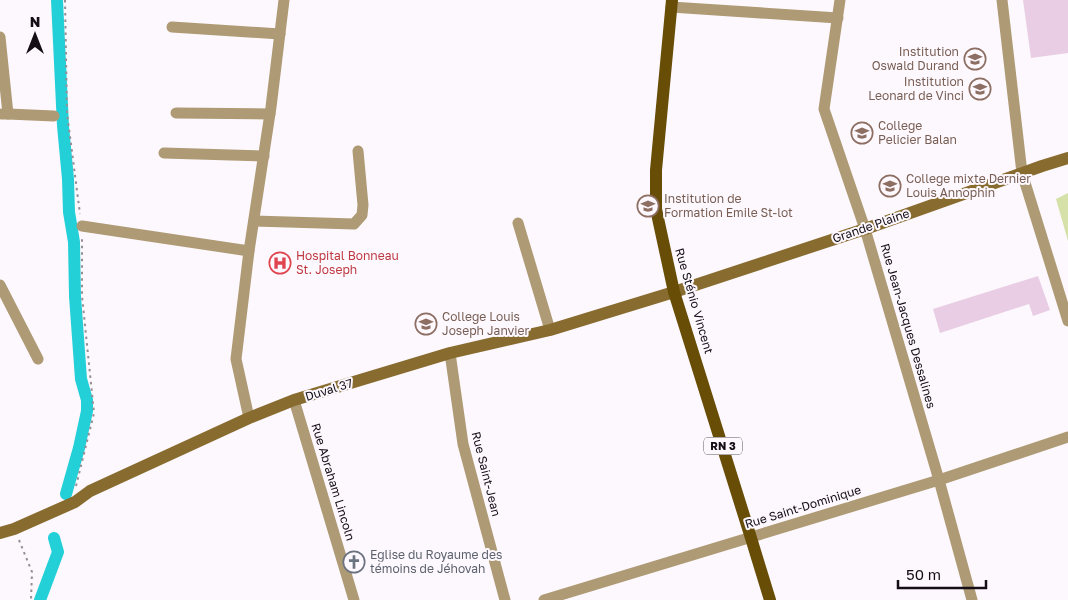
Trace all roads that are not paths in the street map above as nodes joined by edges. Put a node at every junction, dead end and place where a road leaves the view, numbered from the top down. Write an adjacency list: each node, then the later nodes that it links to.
1 (284, 0): 7 (street)
2 (840, 0): 5 (street, Rue Jean-Jacques Dessalines)
3 (1002, 0): 17 (street)
4 (672, 4): 5 (street); 24 (main road, Rue Sténio Vincent / RN 3)
5 (838, 18): 21 (street, Rue Jean-Jacques Dessalines)
6 (172, 27): 7 (street)
7 (280, 34): 11 (street)
8 (0, 37): 10 (street)
9 (176, 113): 11 (street)
10 (4, 114): 12 (street)
11 (270, 114): 15 (street)
12 (54, 116)
13 (358, 151): 18 (street)
14 (164, 153): 15 (street)
15 (264, 156): 18 (street)
16 (1068, 158): 17 (street, Grande Plaine)
17 (1022, 173): 21 (street, Grande Plaine); 25 (street)
18 (254, 221): 22 (street)
19 (518, 223): 26 (street)
20 (82, 226): 22 (street)
21 (865, 229): 24 (street, Grande Plaine); 32 (street, Rue Jean-Jacques Dessalines)
22 (250, 251): 30 (street)
23 (0, 285): 28 (street)
24 (674, 292): 26 (street, Duval 37); 34 (main road, Rue Sténio Vincent / RN 3)
25 (1068, 321)
26 (550, 330): 27 (street, Duval 37)
27 (450, 353): 29 (street, Duval 37); 36 (street, Rue Saint-Jean)
28 (38, 359)
29 (294, 400): 30 (street, Duval 37); 35 (street, Rue Abraham Lincoln)
30 (249, 418): 33 (street, Duval 37)
31 (1068, 438): 32 (street, Rue Saint-Dominique)
32 (939, 480): 34 (street, Rue Saint-Dominique); 39 (street, Rue Jean-Jacques Dessalines)
33 (0, 533)
34 (751, 538): 37 (street, Rue Saint-Dominique); 38 (main road, Rue Sténio Vincent / RN 3)
35 (354, 600)
36 (505, 600)
37 (544, 600)
38 (770, 600)
39 (972, 600)

